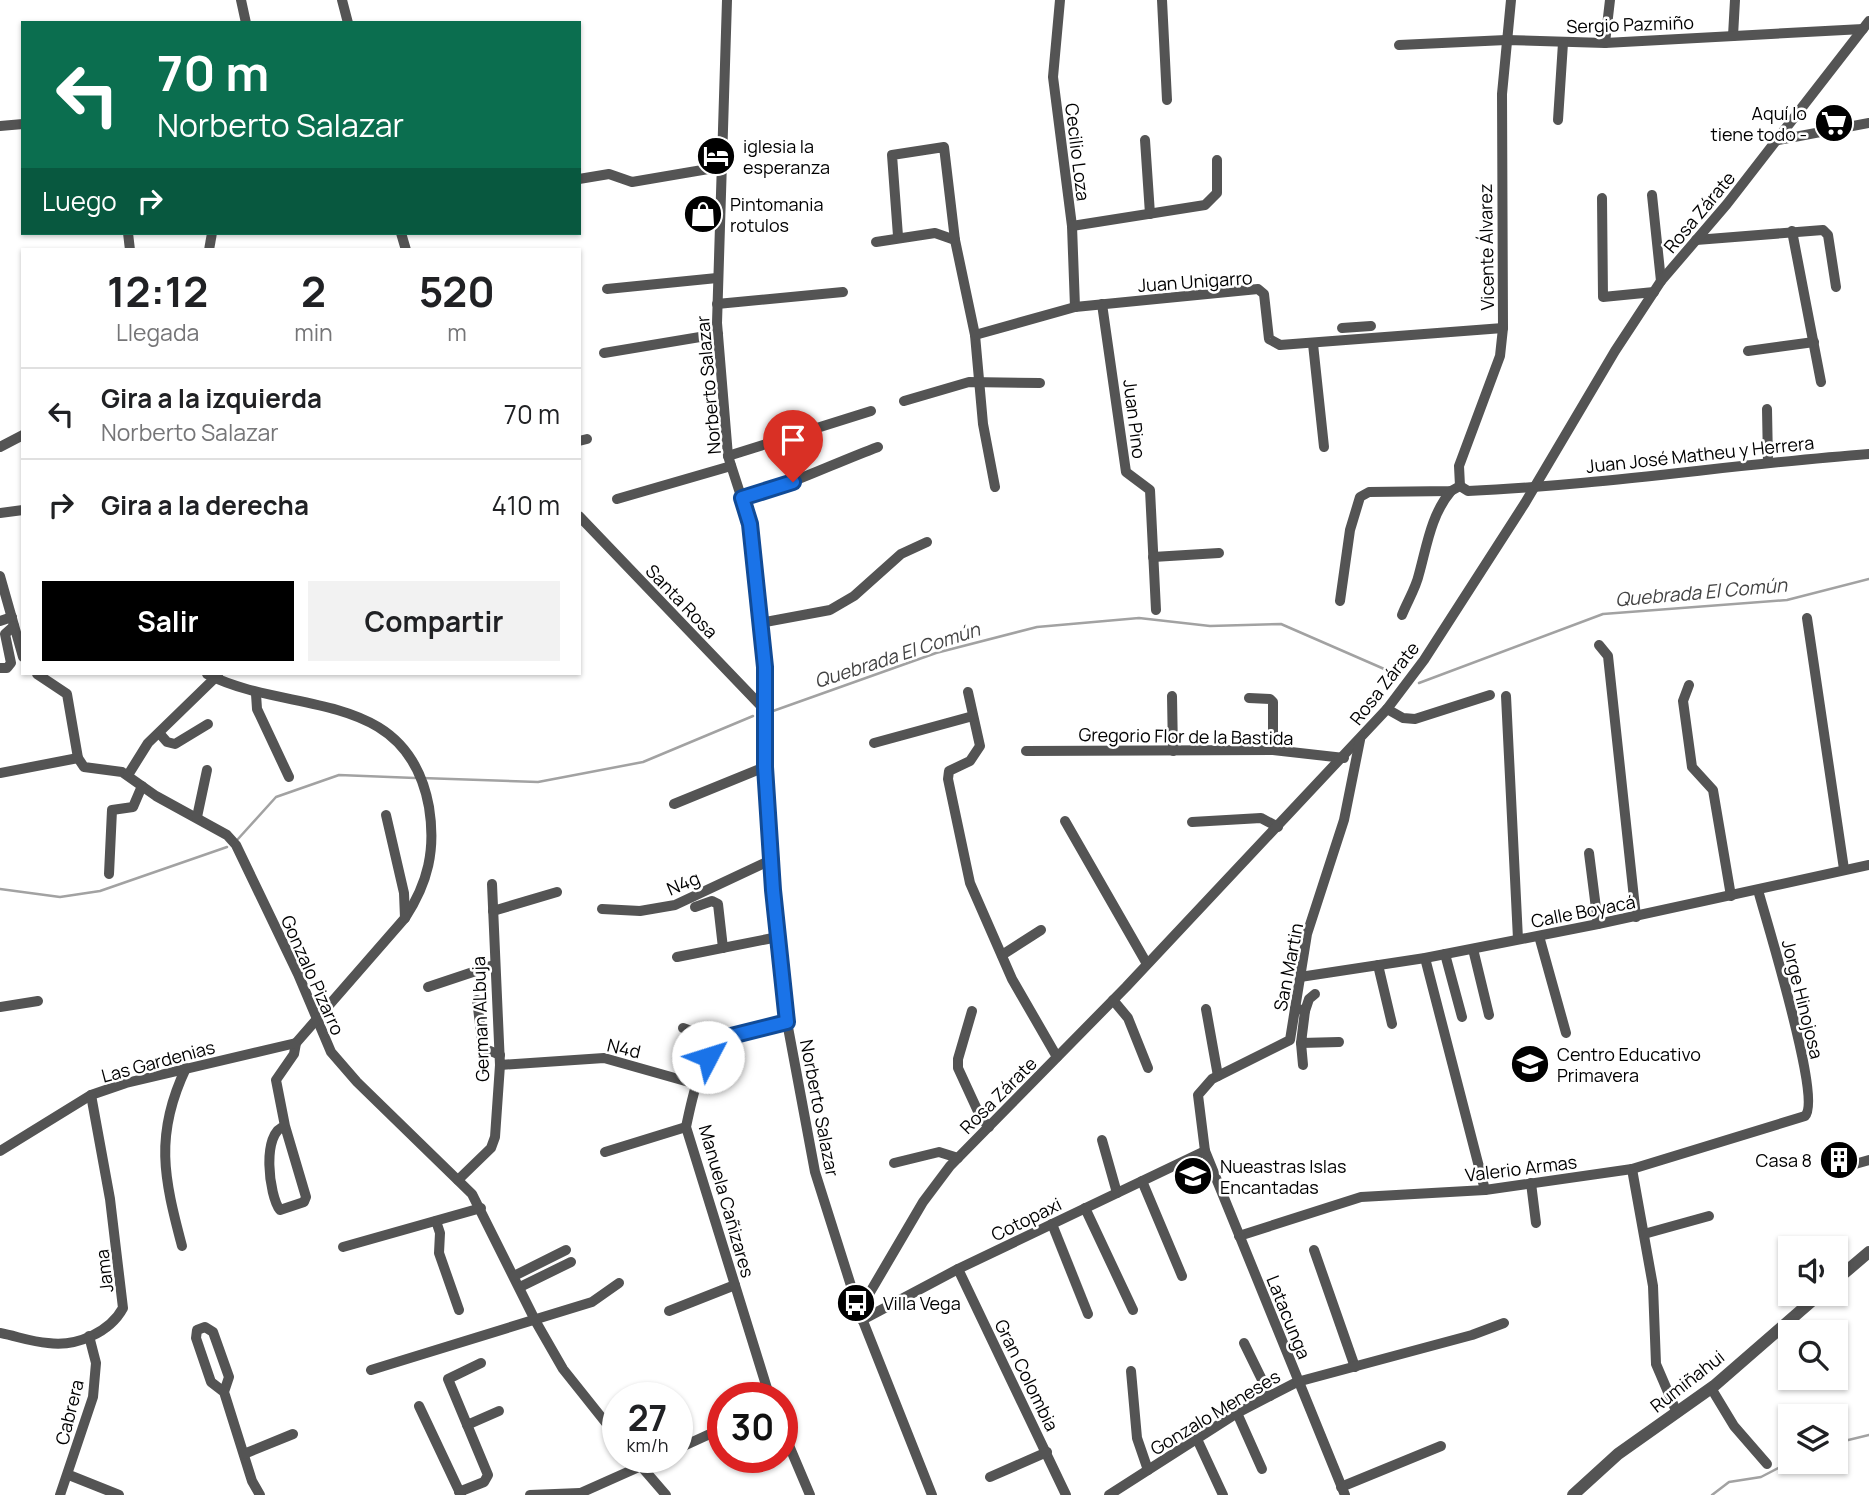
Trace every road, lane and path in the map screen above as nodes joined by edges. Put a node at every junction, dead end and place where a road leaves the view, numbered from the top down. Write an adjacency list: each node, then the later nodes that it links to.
1 (241, 0): 9 (street)
2 (342, 0): 10 (street)
3 (728, 0): 25 (street, Norberto Salazar)
4 (1060, 0): 30 (street, Cecilio Loza)
5 (1162, 0): 17 (street)
6 (1511, 0): 13 (street, Vicente Álvarez)
7 (1610, 0): 15 (street)
8 (1735, 0): 12 (street)
9 (246, 21)
10 (347, 21)
11 (1866, 25): 12 (street, Sergio Pazmiño); 23 (street, Rosa Zárate)
12 (1733, 36): 15 (street, Sergio Pazmiño)
13 (1506, 40): 14 (street, Sergio Pazmiño); 16 (street, Sergio Pazmiño); 46 (street, Vicente Álvarez)
14 (1563, 43): 15 (street, Sergio Pazmiño); 18 (street)
15 (1605, 43)
16 (1399, 45)
17 (1167, 100)
18 (1558, 120)
19 (1869, 122): 23 (street)
20 (21, 124): 21 (street)
21 (0, 126)
22 (1145, 140): 29 (street)
23 (1778, 140): 34 (street, Rosa Zárate)
24 (1217, 160): 29 (street)
25 (720, 167): 26 (street); 36 (street, Norberto Salazar)
26 (581, 179)
27 (1652, 195): 37 (street)
28 (1602, 198): 41 (street)
29 (1150, 214): 30 (street)
30 (1072, 226): 44 (street, Cecilio Loza)
31 (1792, 231): 34 (street); 38 (street); 50 (street)
32 (898, 236): 33 (street); 33 (street); 35 (street)
33 (956, 240): 48 (street)
34 (1696, 240): 37 (street, Rosa Zárate)
35 (876, 242)
36 (717, 278): 39 (street); 42 (street, Norberto Salazar)
37 (1661, 281): 41 (street, Rosa Zárate)
38 (1836, 287)
39 (607, 289)
40 (844, 292): 42 (street)
41 (1654, 292): 68 (street, Rosa Zárate)
42 (717, 304): 47 (street, Norberto Salazar)
43 (1102, 304): 44 (street, Juan Unigarro); 51 (street, Juan Unigarro); 77 (street, Juan Pino)
44 (1075, 307): 48 (street, Juan Unigarro)
45 (1371, 326): 49 (street)
46 (1503, 328): 49 (street, Juan Unigarro); 69 (street, Vicente Álvarez)
47 (718, 334): 53 (street); 65 (street, Norberto Salazar)
48 (975, 335): 54 (street)
49 (1353, 342): 51 (street, Juan Unigarro)
50 (1814, 342): 52 (street); 55 (street)
51 (1313, 344): 63 (street)
52 (1748, 351)
53 (604, 353)
54 (978, 382): 56 (street); 57 (street); 67 (street)
55 (1821, 382)
56 (1040, 383)
57 (904, 401)
58 (1767, 409): 66 (street)
59 (870, 411): 65 (street)
60 (21, 436): 61 (street)
61 (0, 447)
62 (878, 447): 70 (street)
63 (1324, 447)
64 (1869, 454): 66 (street, Juan José Matheu y Herrera)
65 (730, 461): 70 (street, Norberto Salazar); 71 (street)
66 (1768, 462): 68 (street, Juan José Matheu y Herrera)
67 (995, 487)
68 (1534, 488): 69 (street); 99 (street, Rosa Zárate)
69 (1460, 489): 79 (street); 81 (street)
70 (742, 498): 85 (street, Norberto Salazar)
71 (617, 499)
72 (21, 510): 73 (street)
73 (0, 513)
74 (581, 518): 98 (street, Santa Rosa)
75 (927, 542): 85 (street)
76 (1219, 553): 77 (street)
77 (1153, 557): 80 (street, Juan Pino)
78 (0, 576): 84 (street)
79 (1340, 601)
80 (1156, 610)
81 (1402, 615)
82 (1807, 618): 125 (street)
83 (0, 621): 84 (street)
84 (13, 622): 87 (street); 88 (street)
85 (760, 623): 98 (street, Norberto Salazar)
86 (1599, 645): 134 (street)
87 (21, 650)
88 (0, 668)
89 (39, 675): 108 (street)
90 (214, 675): 93 (street); 102 (street)
91 (1689, 685): 130 (street)
92 (968, 692): 100 (street)
93 (256, 694): 114 (street); 135 (street)
94 (1490, 695): 99 (street)
95 (1172, 696): 107 (street)
96 (1506, 696): 140 (street)
97 (1249, 698): 105 (street)
98 (762, 707): 110 (street, Norberto Salazar)
99 (1387, 709): 103 (street, Rosa Zárate)
100 (973, 716): 104 (street); 144 (street)
101 (208, 724): 102 (street)
102 (160, 734): 113 (street)
103 (1360, 739): 109 (street, Rosa Zárate); 150 (street, San Martin)
104 (874, 743)
105 (1273, 750): 107 (street, Gregorio Flor de la Bastida); 109 (street, Gregorio Flor de la Bastida)
106 (1026, 751): 107 (street, Gregorio Flor de la Bastida)
107 (1173, 751)
108 (78, 758): 112 (street); 113 (street, Gonzalo Pizarro)
109 (1344, 758): 121 (street, Rosa Zárate)
110 (765, 767): 116 (street); 123 (street, Norberto Salazar)
111 (208, 770): 118 (street)
112 (0, 773)
113 (128, 775): 115 (street, Gonzalo Pizarro)
114 (289, 777)
115 (142, 786): 118 (street, Gonzalo Pizarro); 126 (street)
116 (674, 804)
117 (387, 815): 135 (street)
118 (197, 817): 162 (street, Gonzalo Pizarro)
119 (1065, 821): 147 (street)
120 (1192, 822): 121 (street)
121 (1278, 827): 147 (street, Rosa Zárate)
122 (1589, 853): 136 (street)
123 (771, 860): 132 (street, N4g); 139 (street, Norberto Salazar)
124 (1869, 865): 125 (street, Calle Boyacá)
125 (1844, 869): 128 (street, Calle Boyacá)
126 (108, 874)
127 (492, 884): 133 (street, German ALbuja)
128 (1758, 890): 130 (street, Calle Boyacá); 181 (street, Jorge Hinojosa)
129 (557, 892): 133 (street)
130 (1731, 896): 134 (street, Calle Boyacá)
131 (695, 907): 141 (street)
132 (602, 909)
133 (492, 911): 148 (street, German ALbuja)
134 (1636, 917): 136 (street, Calle Boyacá)
135 (405, 918): 162 (street)
136 (1598, 924): 138 (street, Calle Boyacá)
137 (1041, 930): 144 (street)
138 (1539, 936): 140 (street, Calle Boyacá); 166 (street)
139 (778, 937): 141 (street); 163 (street, Norberto Salazar)
140 (1518, 939): 142 (street, Calle Boyacá)
141 (723, 948): 145 (street)
142 (1473, 949): 143 (street, Calle Boyacá); 160 (street)
143 (1445, 954): 146 (street, Calle Boyacá); 161 (street)
144 (1002, 955): 172 (street)
145 (677, 957)
146 (1425, 958): 149 (street, Calle Boyacá); 197 (street)
147 (1147, 964): 154 (street, Rosa Zárate)
148 (494, 965): 151 (street); 173 (street, German ALbuja)
149 (1378, 965): 150 (street, Calle Boyacá); 164 (street)
150 (1300, 977): 158 (street, San Martin)
151 (428, 986)
152 (1315, 994): 158 (street)
153 (477, 1000): 171 (street)
154 (1113, 1000): 172 (street, Rosa Zárate); 177 (street)
155 (38, 1001): 156 (street)
156 (0, 1007)
157 (1206, 1009): 178 (street)
158 (1300, 1009): 169 (street); 178 (street, San Martin)
159 (972, 1011): 184 (street)
160 (1489, 1015)
161 (1462, 1017)
162 (316, 1021): 168 (street); 194 (street, Gonzalo Pizarro)
163 (787, 1022): 170 (street); 225 (street, Norberto Salazar)
164 (1392, 1024)
165 (683, 1028): 170 (street)
166 (1566, 1033)
167 (1339, 1042): 169 (street)
168 (296, 1043): 176 (street, Las Gardenias); 182 (street)
169 (1301, 1043): 175 (street)
170 (718, 1045): 179 (street, Manuela Cañizares)
171 (483, 1048): 173 (street); 174 (street)
172 (1058, 1057): 184 (street, Rosa Zárate)
173 (500, 1060): 179 (street, N4d); 194 (street, German ALbuja)
174 (484, 1061)
175 (1303, 1065)
176 (186, 1068): 180 (street, Las Gardenias); 207 (street)
177 (1148, 1068)
178 (1217, 1076): 187 (street)
179 (696, 1084): 183 (street, Manuela Cañizares)
180 (91, 1095): 186 (street, Las Gardenias); 229 (street, Jama)
181 (1805, 1116): 193 (street, Valerio Armas)
182 (285, 1126): 182 (street)
183 (686, 1127): 188 (street); 218 (street, Manuela Cañizares)
184 (989, 1127): 189 (street, Rosa Zárate)
185 (1102, 1140): 198 (street)
186 (0, 1151)
187 (1205, 1151): 195 (street, Cotopaxi); 206 (street, Latacunga)
188 (606, 1152)
189 (958, 1158): 190 (street); 225 (street, Rosa Zárate)
190 (894, 1163)
191 (1868, 1165): 192 (street)
192 (1841, 1168)
193 (1632, 1169): 196 (street, Valerio Armas); 205 (street)
194 (458, 1180): 199 (street, Gonzalo Pizarro)
195 (1142, 1181): 198 (street, Cotopaxi); 216 (street)
196 (1531, 1184): 197 (street, Valerio Armas); 203 (street)
197 (1485, 1190): 206 (street, Valerio Armas)
198 (1117, 1193): 200 (street, Cotopaxi)
199 (481, 1208): 202 (street); 215 (street, Gonzalo Pizarro)
200 (1086, 1208): 204 (street, Cotopaxi); 222 (street)
201 (1709, 1216): 205 (street)
202 (436, 1221): 208 (street); 221 (street)
203 (1536, 1223)
204 (1052, 1224): 213 (street, Cotopaxi); 224 (street)
205 (1644, 1234): 243 (street)
206 (1239, 1236): 235 (street, Latacunga)
207 (182, 1246)
208 (343, 1247)
209 (566, 1250): 215 (street)
210 (1314, 1250): 232 (street)
211 (1869, 1252): 214 (street)
212 (571, 1262): 219 (street)
213 (958, 1269): 225 (street, Cotopaxi); 249 (street, Gran Colombia)
214 (1848, 1270)
215 (514, 1276): 219 (street, Gonzalo Pizarro)
216 (1182, 1276)
217 (619, 1283): 226 (street)
218 (735, 1286): 223 (street); 236 (street, Manuela Cañizares)
219 (520, 1287): 226 (street, Gonzalo Pizarro)
220 (1806, 1306): 237 (street, Rumiñahui)
221 (459, 1310)
222 (1133, 1310)
223 (669, 1311)
224 (1088, 1314)
225 (861, 1316): 268 (street, Norberto Salazar)
226 (536, 1322): 233 (street); 244 (street, Gonzalo Pizarro)
227 (1504, 1323): 232 (street, Gonzalo Meneses)
228 (0, 1334): 229 (street, Jama)
229 (89, 1336): 257 (street, Cabrera)
230 (1244, 1343): 239 (street)
231 (481, 1363): 245 (street)
232 (1355, 1367): 235 (street, Gonzalo Meneses)
233 (372, 1370)
234 (1131, 1371): 254 (street)
235 (1297, 1381): 239 (street, Gonzalo Meneses); 259 (street, Latacunga)
236 (765, 1382)
237 (1711, 1388): 243 (street, Rumiñahui); 251 (street)
238 (224, 1392): 238 (street); 250 (street)
239 (1270, 1395): 242 (street, Gonzalo Meneses)
240 (419, 1406): 260 (street)
241 (499, 1411): 245 (street)
242 (1237, 1413): 247 (street, Gonzalo Meneses); 253 (street)
243 (1677, 1413): 272 (street, Rumiñahui)
244 (602, 1418)
245 (467, 1425): 260 (street)
246 (293, 1434): 250 (street)
247 (1197, 1439): 254 (street, Gonzalo Meneses); 271 (street)
248 (1441, 1446): 259 (street)
249 (1047, 1452): 258 (street); 269 (street, Gran Colombia)
250 (244, 1454): 264 (street)
251 (1766, 1464)
252 (798, 1467): 267 (street)
253 (1262, 1469)
254 (1148, 1470): 270 (street, Gonzalo Meneses)
255 (617, 1473): 261 (street)
256 (647, 1473): 266 (street)
257 (68, 1475): 262 (street, Cabrera); 263 (street)
258 (990, 1477)
259 (1343, 1491)
260 (460, 1493)
261 (578, 1494): 265 (street)
262 (60, 1495)
263 (119, 1495)
264 (260, 1495)
265 (530, 1495)
266 (666, 1495)
267 (810, 1495)
268 (932, 1495)
269 (1066, 1495)
270 (1109, 1495)
271 (1223, 1495)
272 (1573, 1495)

